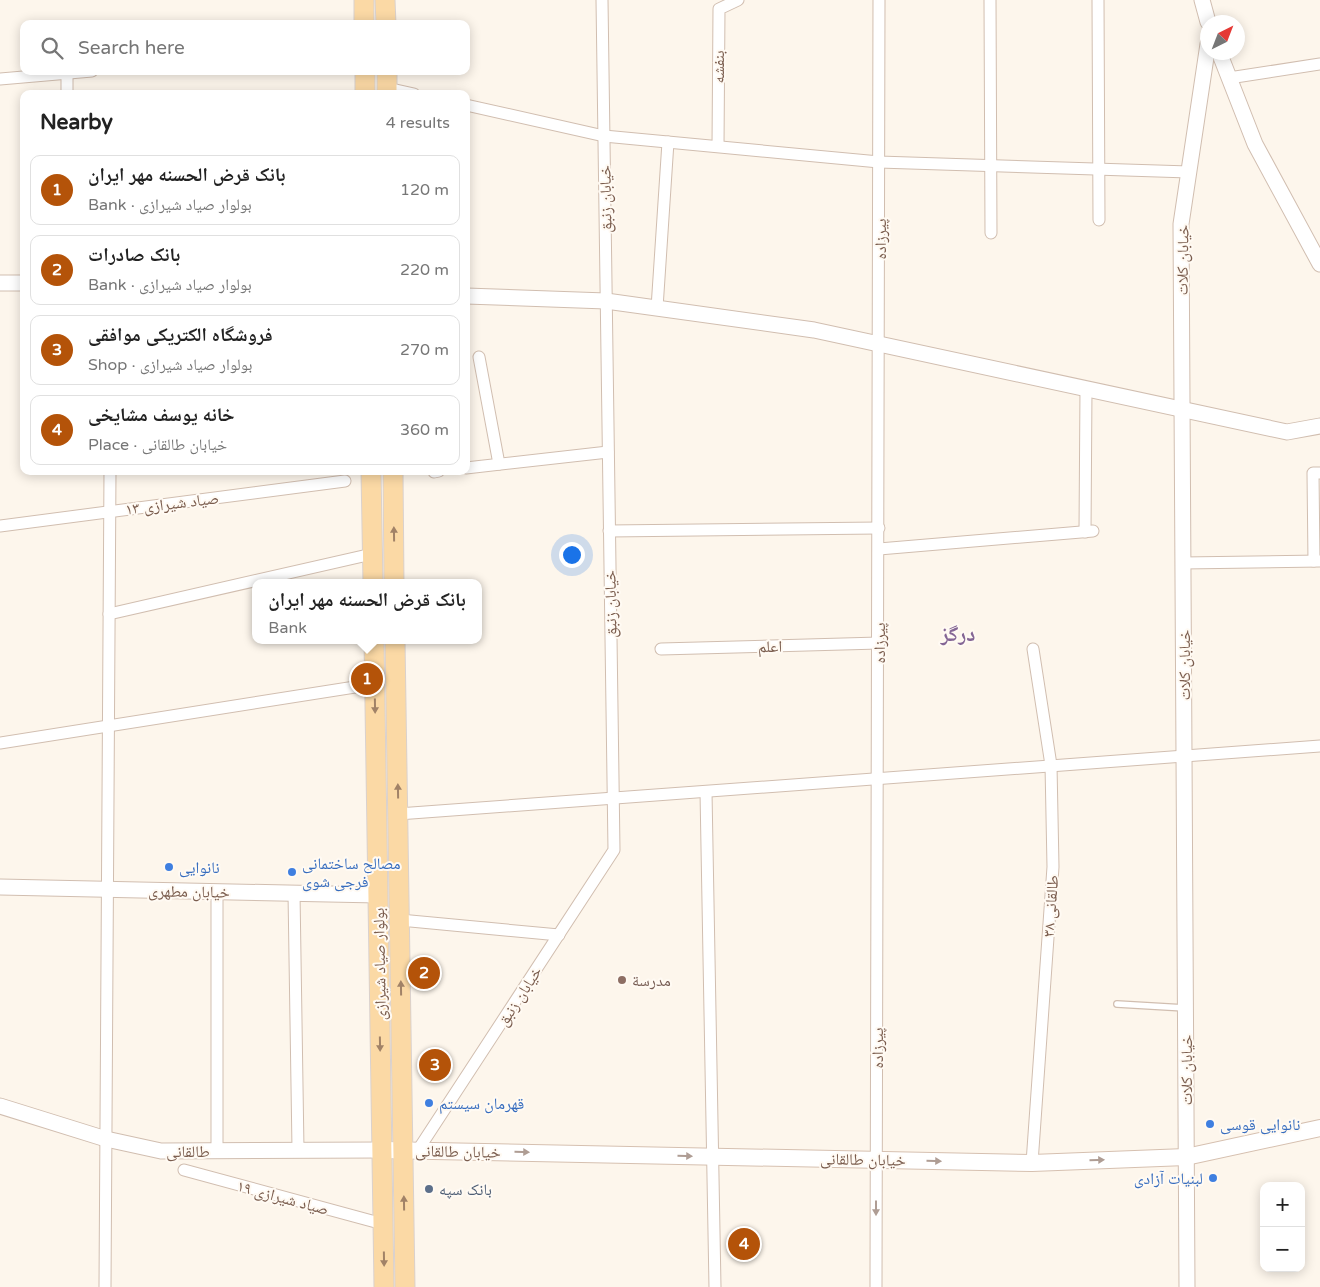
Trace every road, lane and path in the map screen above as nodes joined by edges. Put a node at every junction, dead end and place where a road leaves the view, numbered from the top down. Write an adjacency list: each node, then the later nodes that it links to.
1 (364, 0): 10 (main road)
2 (385, 0): 11 (main road)
3 (602, 0): 25 (street, خیابان زنبق)
4 (738, 0): 27 (street, بنفشه)
5 (879, 0): 28 (street, پیرزاده)
6 (990, 0): 29 (street)
7 (1098, 0): 30 (street)
8 (1202, 0): 9 (street)
9 (1206, 15)
10 (364, 20)
11 (386, 20)
12 (1206, 60): 31 (street, خیابان کلات)
13 (1222, 60): 18 (street)
14 (1320, 64): 18 (street)
15 (54, 75): 19 (street)
16 (67, 75): 21 (street)
17 (365, 75): 22 (main road)
18 (1229, 78): 34 (street)
19 (0, 79)
20 (387, 84): 23 (street)
21 (67, 90)
22 (365, 90)
23 (403, 90)
24 (470, 106): 25 (street)
25 (604, 136): 26 (street); 38 (street, خیابان زنبق)
26 (668, 142): 27 (street); 39 (street)
27 (718, 146): 28 (street)
28 (879, 162): 29 (street); 40 (street, پیرزاده)
29 (991, 164): 30 (street); 33 (street)
30 (1098, 168): 31 (street); 32 (street)
31 (1189, 172): 43 (street, خیابان کلات)
32 (1099, 220)
33 (991, 233)
34 (1320, 264)
35 (0, 283): 36 (street)
36 (20, 284)
37 (470, 296): 38 (street)
38 (606, 301): 39 (street); 45 (street, خیابان زنبق)
39 (657, 308): 40 (street)
40 (880, 344): 42 (street); 55 (street, پیرزاده)
41 (480, 357): 46 (street)
42 (1086, 389): 43 (street); 57 (street)
43 (1182, 410): 44 (street); 60 (street, خیابان کلات)
44 (1320, 426)
45 (608, 452): 46 (street); 56 (street, خیابان زنبق)
46 (499, 464): 47 (street)
47 (470, 468)
48 (1320, 473): 59 (street)
49 (110, 475): 53 (street)
50 (371, 475): 58 (main road)
51 (393, 475): 63 (main road, one-way to 51)
52 (345, 481): 53 (street, صیاد شیرازی ۱۳)
53 (110, 511): 54 (street, صیاد شیرازی ۱۳); 65 (street)
54 (0, 526)
55 (879, 528): 56 (street); 57 (street, پیرزاده)
56 (609, 531): 79 (street, خیابان زنبق)
57 (879, 549): 66 (street, پیرزاده)
58 (372, 554): 61 (street); 62 (main road)
59 (1317, 561): 60 (street)
60 (1183, 563): 75 (street, خیابان کلات)
61 (262, 579)
62 (373, 579)
63 (394, 579)
64 (252, 581): 65 (street)
65 (109, 614): 72 (street)
66 (879, 643): 69 (street, اعلم); 77 (street, پیرزاده)
67 (374, 644): 71 (main road, بولوار صیاد شیرازی)
68 (395, 644): 80 (main road, بولوار صیاد شیرازی, one-way to 68)
69 (661, 649)
70 (1033, 649): 76 (street, طالقانی ۳۸)
71 (374, 684): 72 (street); 85 (main road, بولوار صیاد شیرازی, one-way to 85)
72 (108, 726): 73 (street); 82 (street)
73 (0, 743)
74 (1320, 746): 75 (street)
75 (1184, 757): 76 (street); 89 (street, خیابان کلات)
76 (1051, 765): 77 (street); 100 (street, طالقانی ۳۸)
77 (878, 780): 78 (street); 99 (street, پیرزاده)
78 (706, 792): 79 (street); 97 (street)
79 (613, 799): 80 (street); 87 (street, خیابان زنبق)
80 (398, 814): 86 (main road, بولوار صیاد شیرازی)
81 (0, 887): 82 (street, خیابان مطهری)
82 (108, 889): 83 (street, خیابان مطهری); 92 (street)
83 (217, 892): 84 (street, خیابان مطهری); 94 (street)
84 (294, 894): 85 (street, خیابان مطهری); 93 (street)
85 (378, 896): 95 (main road, بولوار صیاد شیرازی, one-way to 95)
86 (400, 920): 87 (street); 96 (main road, بولوار صیاد شیرازی, one-way to 86)
87 (559, 935): 96 (street, خیابان زنبق)
88 (1117, 1004): 89 (lane)
89 (1185, 1008): 98 (street, خیابان کلات)
90 (0, 1106): 92 (street, طالقانی)
91 (1320, 1128): 98 (main road, خیابان طالقانی)
92 (106, 1139): 94 (street, طالقانی); 103 (street)
93 (298, 1149): 94 (street, طالقانی); 95 (street, طالقانی)
94 (218, 1150)
95 (382, 1150): 96 (main road, خیابان طالقانی); 102 (main road, بولوار صیاد شیرازی)
96 (411, 1150): 97 (main road, خیابان طالقانی, one-way to 97); 105 (main road, بولوار صیاد شیرازی, one-way to 96)
97 (712, 1156): 99 (main road, خیابان طالقانی); 106 (street)
98 (1186, 1157): 100 (main road, خیابان طالقانی, one-way to 98); 108 (street, خیابان کلات)
99 (877, 1160): 100 (main road, خیابان طالقانی, one-way to 100); 107 (street, پیرزاده, one-way to 107)
100 (1032, 1163)
101 (184, 1170): 102 (street, صیاد شیرازی ۱۹)
102 (383, 1224): 104 (main road, بولوار صیاد شیرازی, one-way to 104)
103 (105, 1287)
104 (384, 1287)
105 (405, 1287)
106 (715, 1287)
107 (876, 1287)
108 (1186, 1287)

